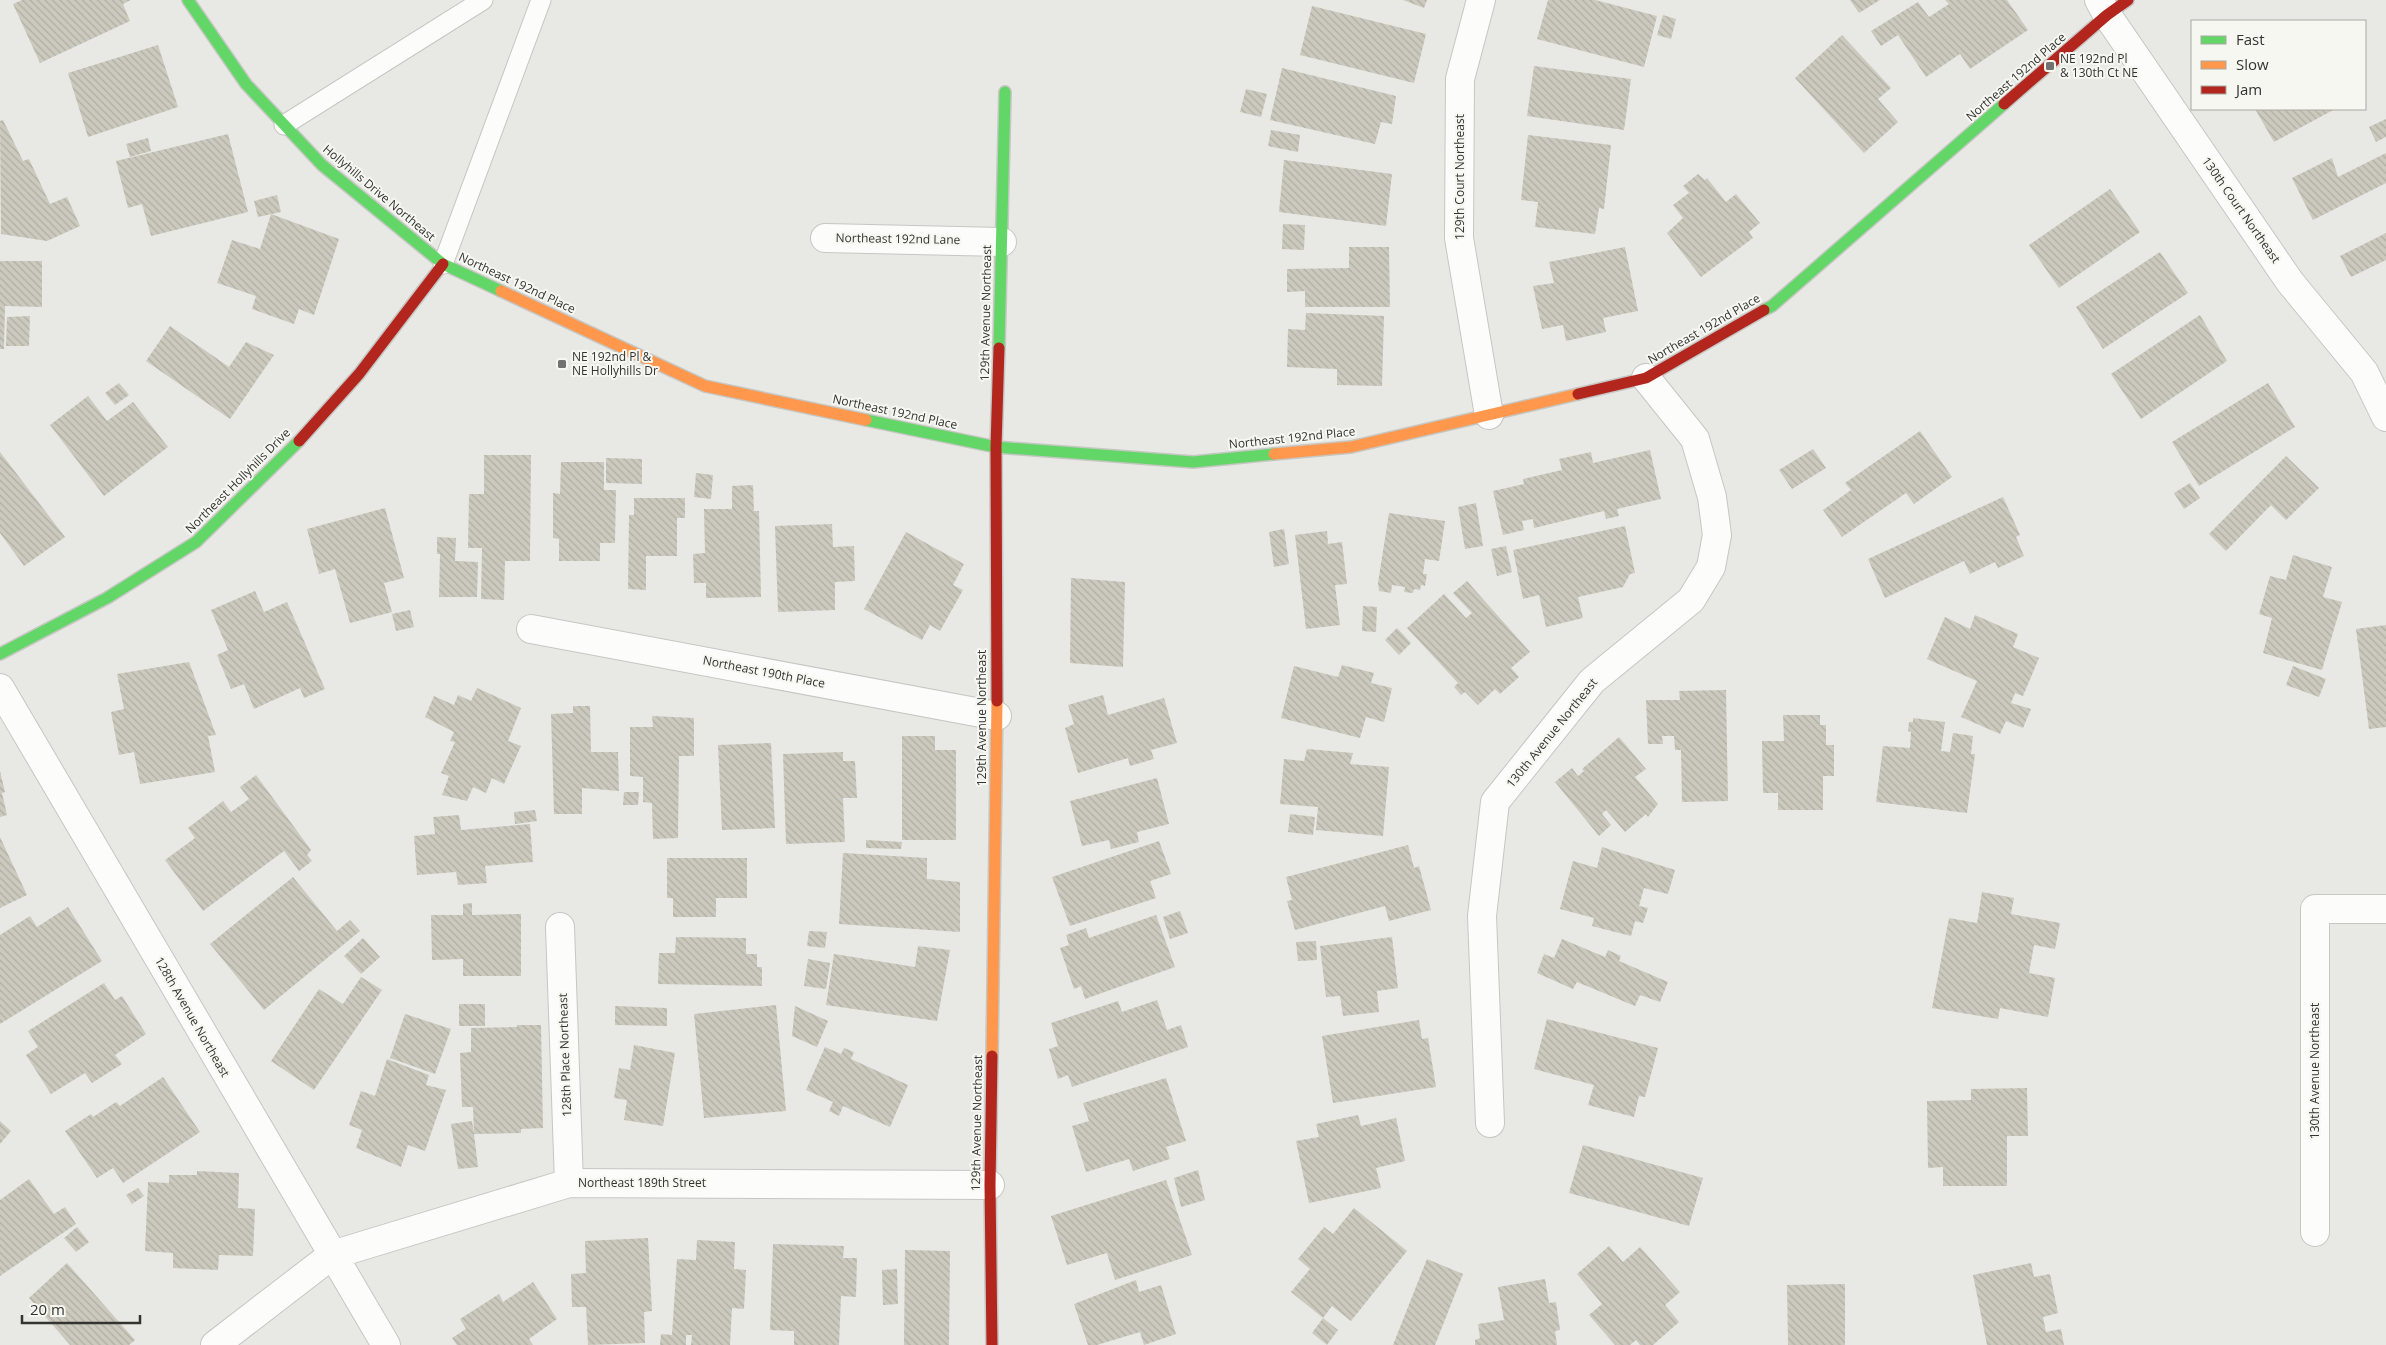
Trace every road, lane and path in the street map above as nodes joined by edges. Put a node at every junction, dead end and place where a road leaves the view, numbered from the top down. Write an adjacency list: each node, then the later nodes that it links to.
1 (188, 0): 7 (main road, Hollyhills Drive Northeast)
2 (483, 0): 7 (lane)
3 (541, 0): 10 (lane)
4 (1481, 0): 12 (street, 129th Court Northeast)
5 (2112, 5): 11 (main road, Northeast 192nd Place); 13 (street, 130th Court Northeast)
6 (1005, 92): 9 (main road, 129th Avenue Northeast)
7 (284, 125): 10 (main road, Hollyhills Drive Northeast)
8 (825, 238): 9 (street, Northeast 192nd Lane)
9 (1002, 242): 14 (main road, 129th Avenue Northeast)
10 (443, 264): 14 (main road, Northeast 192nd Place); 16 (main road, Northeast Hollyhills Drive)
11 (1646, 378): 12 (main road, Northeast 192nd Place); 21 (street, 130th Avenue Northeast)
12 (1489, 415): 14 (main road, Northeast 192nd Place)
13 (2386, 416)
14 (996, 447): 18 (main road, 129th Avenue Northeast)
15 (532, 629): 18 (street, Northeast 190th Place)
16 (0, 654)
17 (0, 688): 25 (street, 128th Avenue Northeast)
18 (997, 716): 23 (main road, 129th Avenue Northeast)
19 (2386, 909): 24 (street, 130th Avenue Northeast)
20 (560, 927): 22 (street, 128th Place Northeast)
21 (1490, 1123)
22 (569, 1183): 23 (street, Northeast 189th Street); 25 (street, Northeast 189th Street)
23 (990, 1185): 28 (main road, 129th Avenue Northeast)
24 (2315, 1232)
25 (332, 1255): 26 (street, Northeast 189th Street); 27 (street, 128th Avenue Northeast)
26 (215, 1345)
27 (386, 1345)
28 (992, 1345)

